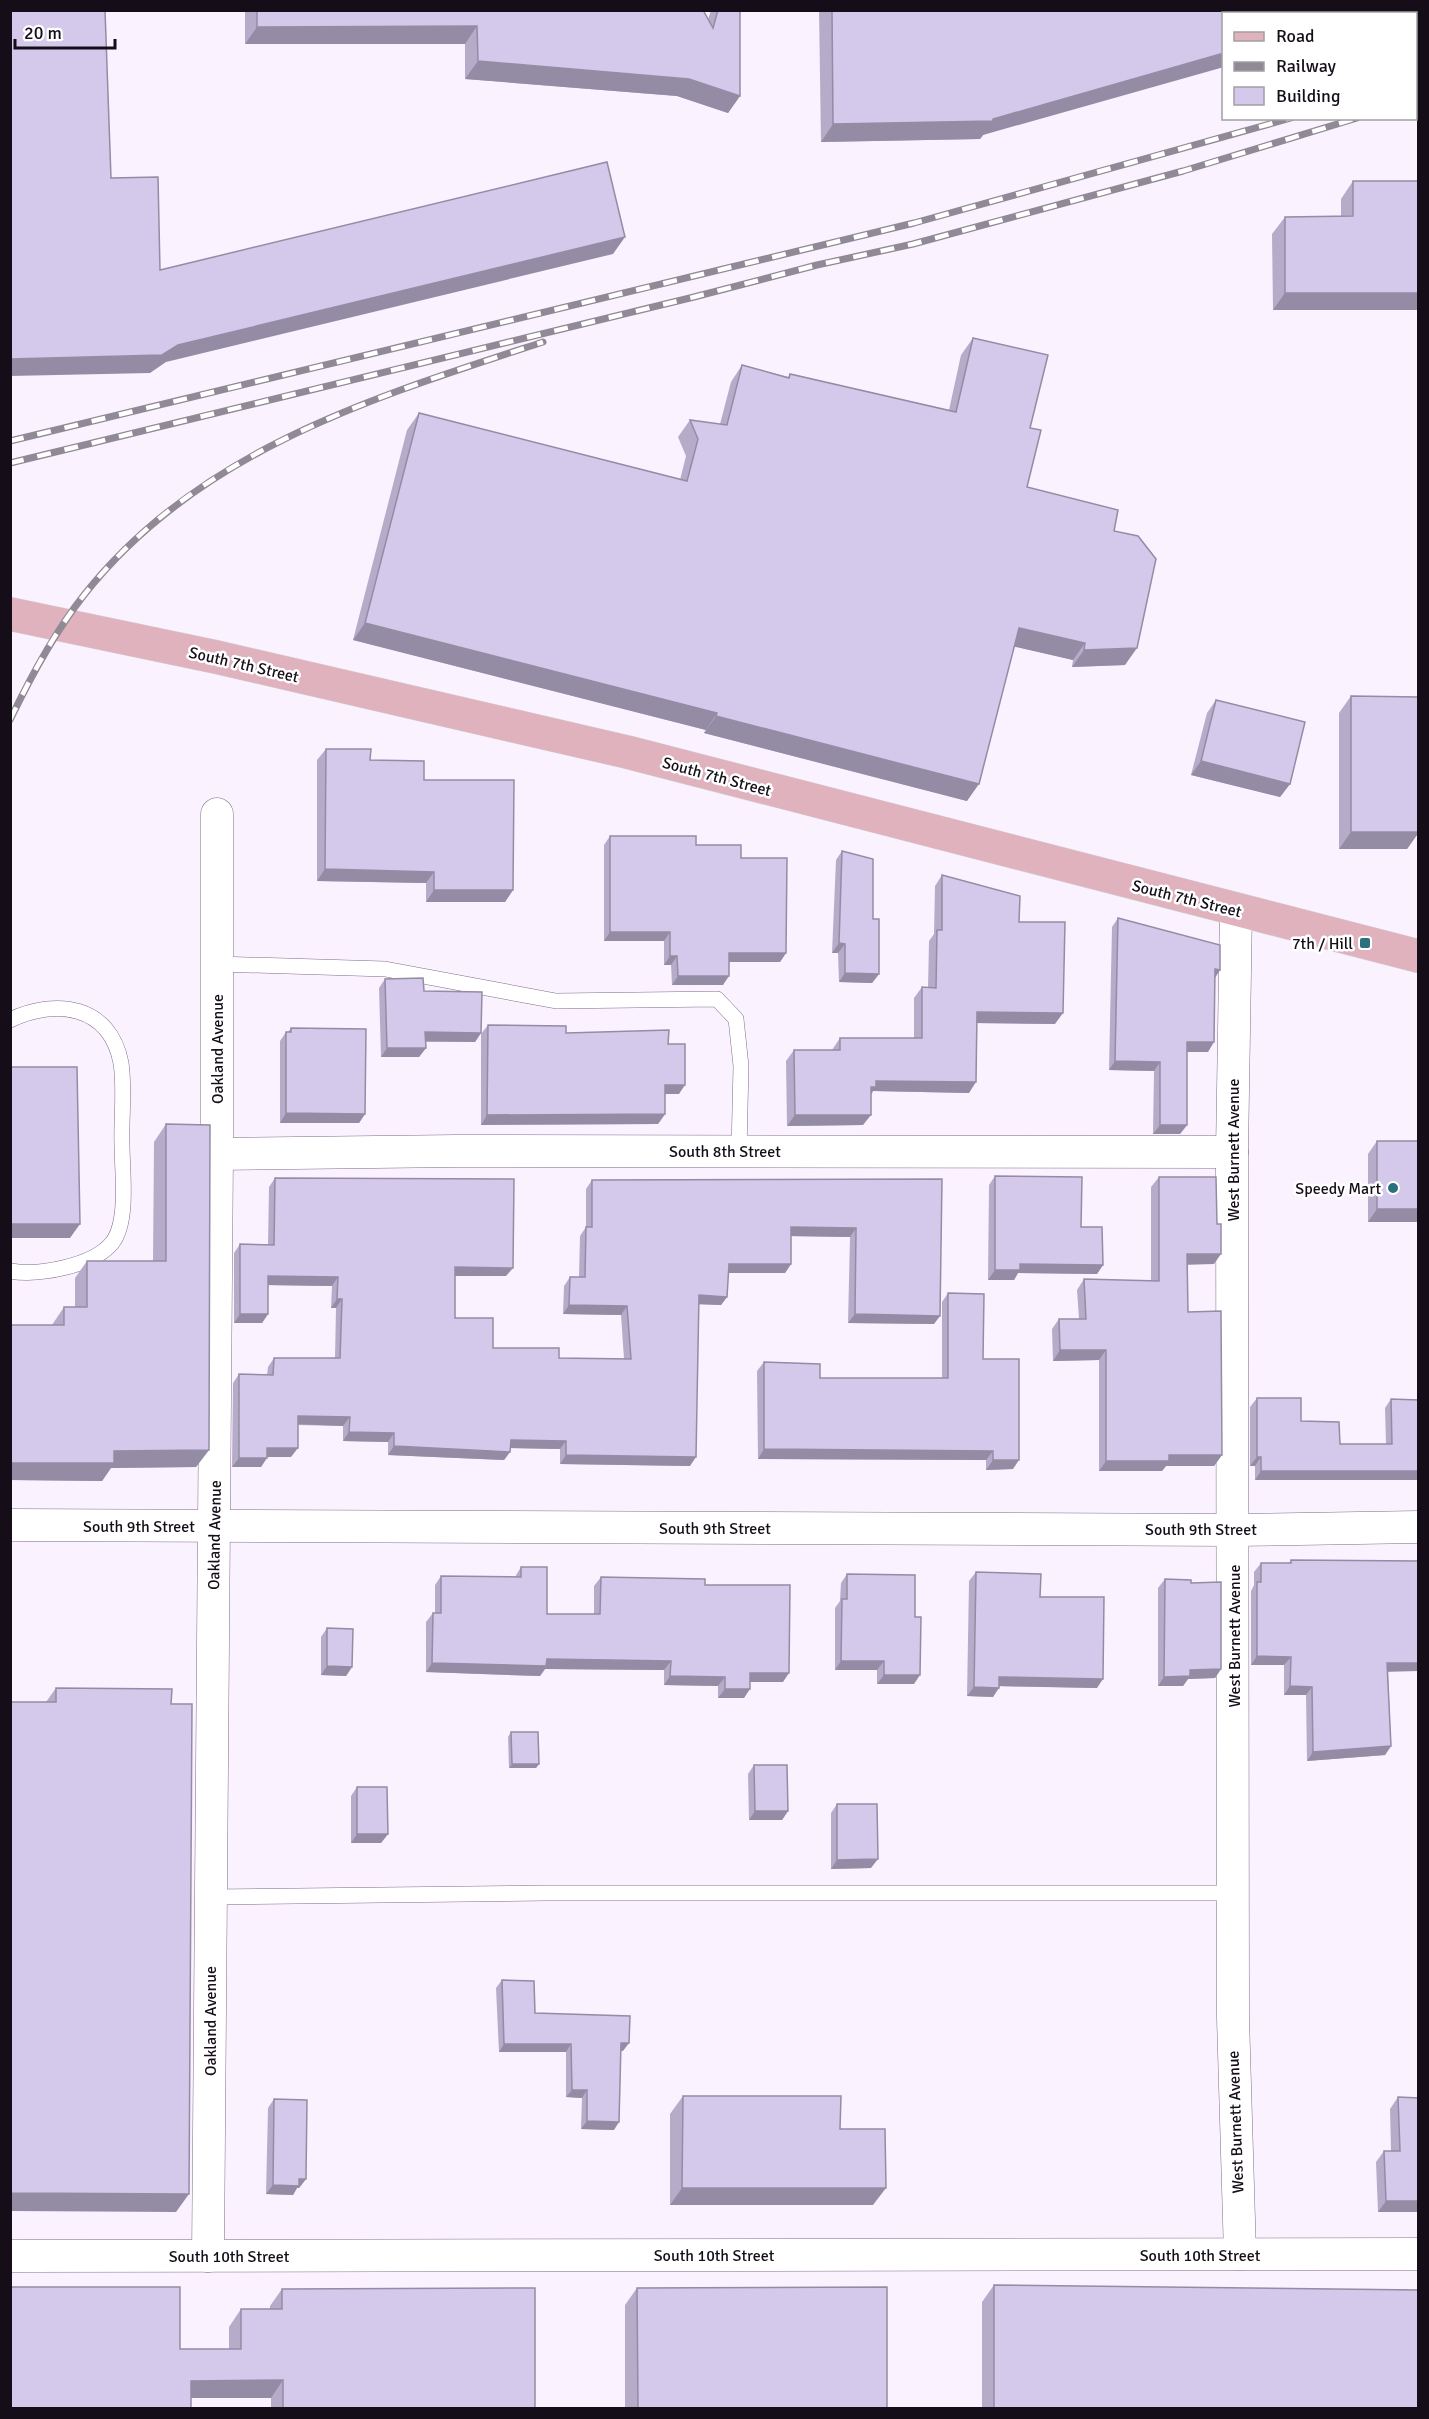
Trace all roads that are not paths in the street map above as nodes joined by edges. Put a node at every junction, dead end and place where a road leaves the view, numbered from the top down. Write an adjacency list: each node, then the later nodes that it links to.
1 (10, 614): 3 (main road, South 7th Street)
2 (218, 814): 5 (street, Oakland Avenue)
3 (1236, 910): 4 (main road, South 7th Street); 8 (street, West Burnett Avenue)
4 (1419, 956)
5 (217, 964): 7 (lane); 9 (street, Oakland Avenue)
6 (10, 1020): 10 (lane)
7 (739, 1151): 8 (street, South 8th Street); 9 (street, South 8th Street)
8 (1232, 1152): 14 (street, West Burnett Avenue)
9 (217, 1154): 12 (street, Oakland Avenue)
10 (10, 1271)
11 (10, 1525): 12 (street, South 9th Street)
12 (215, 1527): 14 (street, South 9th Street); 16 (street, Oakland Avenue)
13 (1419, 1527): 14 (street, South 9th Street)
14 (1234, 1530): 15 (street, West Burnett Avenue)
15 (1233, 1893): 16 (lane); 17 (street, West Burnett Avenue)
16 (211, 1897): 20 (street, Oakland Avenue)
17 (1240, 2254): 18 (street, South 10th Street); 20 (street, South 10th Street)
18 (1419, 2254)
19 (10, 2256): 20 (street, South 10th Street)
20 (208, 2256)

